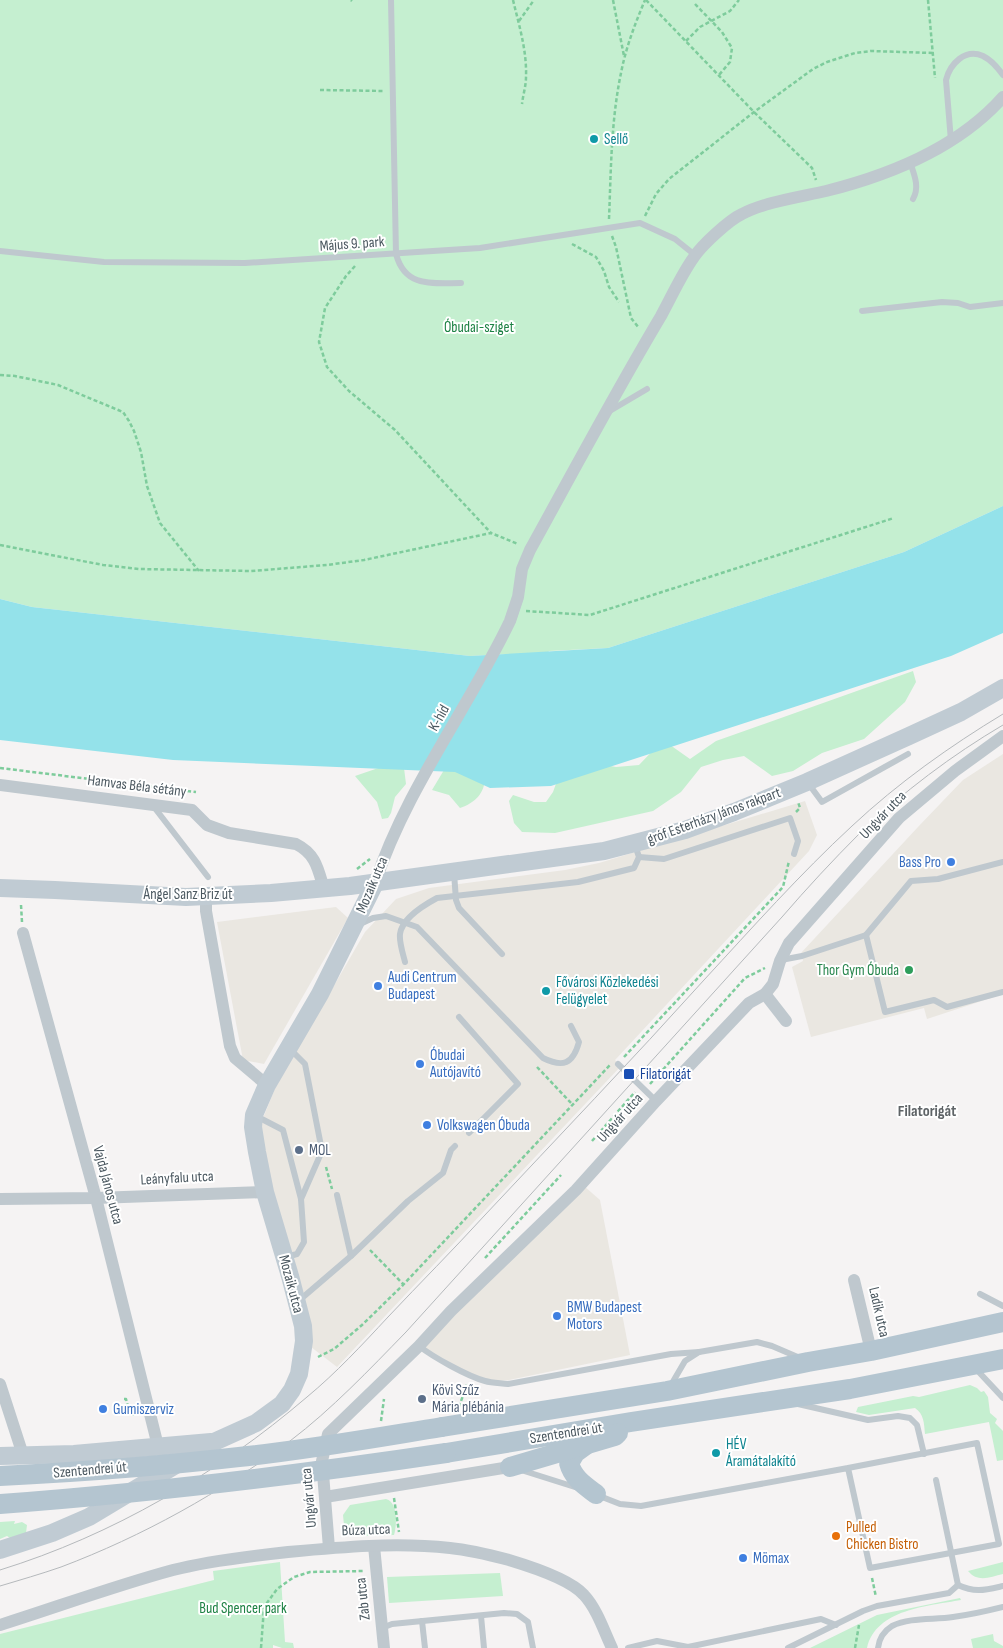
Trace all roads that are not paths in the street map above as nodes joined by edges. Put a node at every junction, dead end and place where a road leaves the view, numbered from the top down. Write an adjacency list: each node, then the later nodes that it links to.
1 (391, 0): 10 (lane)
2 (1003, 75): 6 (lane)
3 (1003, 97): 5 (street, K-híd)
4 (1003, 106): 5 (lane)
5 (989, 113): 6 (street, K-híd)
6 (951, 141): 7 (street, K-híd)
7 (910, 162): 8 (lane); 11 (street, K-híd)
8 (913, 199)
9 (0, 251): 10 (lane, Május 9. park)
10 (396, 254): 11 (lane, Május 9. park); 12 (lane)
11 (695, 255): 16 (street, K-híd)
12 (461, 283)
13 (1003, 303): 14 (lane)
14 (862, 311)
15 (646, 389): 16 (lane)
16 (605, 414): 23 (street, K-híd)
17 (1003, 688): 20 (street, gróf Esterházy János rakpart)
18 (1003, 736): 39 (street, Ungvár utca)
19 (908, 754): 20 (lane)
20 (807, 782): 24 (street, gróf Esterházy János rakpart)
21 (0, 785): 22 (street, Hamvas Béla sétány)
22 (153, 805): 28 (lane); 31 (street, Hamvas Béla sétány)
23 (403, 815): 29 (street, Mozaik utca)
24 (637, 850): 25 (lane); 27 (street, gróf Esterházy János rakpart); 33 (lane)
25 (794, 854)
26 (1003, 862): 37 (lane)
27 (454, 872): 29 (street, gróf Esterházy János rakpart); 33 (lane)
28 (208, 877)
29 (375, 883): 31 (street, Ángel Sanz Briz út); 35 (street, Mozaik utca)
30 (0, 888): 32 (street, Ángel Sanz Briz út)
31 (324, 889): 32 (street, Ángel Sanz Briz út)
32 (206, 896): 48 (street)
33 (456, 896): 34 (lane); 38 (lane)
34 (404, 922): 35 (lane); 40 (lane); 45 (lane)
35 (354, 927): 46 (street, Mozaik utca)
36 (23, 933): 55 (street, Vajda János utca)
37 (866, 935): 39 (lane); 41 (lane)
38 (502, 954)
39 (780, 960): 42 (street, Ungvár utca)
40 (405, 962)
41 (1003, 992)
42 (765, 994): 44 (street); 49 (street, Ungvár utca)
43 (460, 1017): 51 (lane)
44 (786, 1021)
45 (570, 1026)
46 (289, 1048): 48 (street, Mozaik utca); 57 (lane)
47 (618, 1064): 49 (lane)
48 (267, 1085): 50 (street, Mozaik utca)
49 (656, 1101): 65 (street, Ungvár utca)
50 (254, 1115): 53 (street, Mozaik utca); 57 (lane)
51 (468, 1132)
52 (455, 1146): 58 (lane)
53 (259, 1192): 55 (street, Leányfalu utca); 59 (street, Mozaik utca)
54 (337, 1195): 58 (lane)
55 (96, 1198): 56 (street, Leányfalu utca); 78 (street, Vajda János utca)
56 (0, 1199)
57 (301, 1199): 59 (lane)
58 (351, 1256): 62 (lane)
59 (284, 1257): 62 (street, Mozaik utca)
60 (854, 1280): 66 (street, Ladik utca)
61 (980, 1294): 63 (lane)
62 (296, 1300): 76 (street, Mozaik utca)
63 (1003, 1306)
64 (1003, 1322): 66 (main road, Szentendrei út)
65 (419, 1346): 67 (lane); 89 (street, Ungvár utca)
66 (871, 1351): 69 (main road, Szentendrei út)
67 (700, 1352): 69 (lane); 72 (lane)
68 (1003, 1360): 70 (main road, Szentendrei út)
69 (808, 1362): 72 (main road, Szentendrei út)
70 (973, 1366): 73 (lane); 74 (main road, Szentendrei út)
71 (0, 1384): 81 (street)
72 (667, 1391): 85 (main road, Szentendrei út, bridge)
73 (1003, 1398)
74 (783, 1400): 75 (main road, Szentendrei út); 80 (lane)
75 (631, 1422): 77 (main road); 90 (main road, Szentendrei út, bridge)
76 (214, 1442): 78 (street); 87 (street, Szentendrei út)
77 (586, 1445): 83 (main road); 88 (main road)
78 (158, 1446): 79 (street)
79 (110, 1450): 81 (street); 87 (street)
80 (924, 1454): 84 (lane); 94 (lane)
81 (22, 1455): 82 (street)
82 (0, 1456)
83 (510, 1467): 88 (lane); 89 (street)
84 (848, 1468): 88 (lane); 94 (lane)
85 (0, 1476)
86 (936, 1480): 94 (lane)
87 (130, 1492): 93 (street, Szentendrei út)
88 (596, 1494)
89 (324, 1497): 92 (street, Ungvár utca)
90 (0, 1504)
91 (374, 1546): 92 (street, Búza utca); 102 (street, Zab utca); 107 (street, Búza utca)
92 (329, 1548): 100 (street, Búza utca)
93 (0, 1550)
94 (951, 1554): 95 (lane)
95 (958, 1584): 96 (lane); 101 (lane)
96 (1003, 1586)
97 (1003, 1607): 110 (lane)
98 (481, 1616): 99 (lane); 105 (lane); 106 (lane)
99 (422, 1621): 102 (lane); 104 (lane)
100 (0, 1625)
101 (836, 1625): 108 (lane); 109 (lane)
102 (382, 1628): 103 (street, Zab utca)
103 (384, 1648)
104 (425, 1648)
105 (484, 1648)
106 (533, 1648)
107 (612, 1648)
108 (628, 1648)
109 (788, 1648)
110 (878, 1648)

